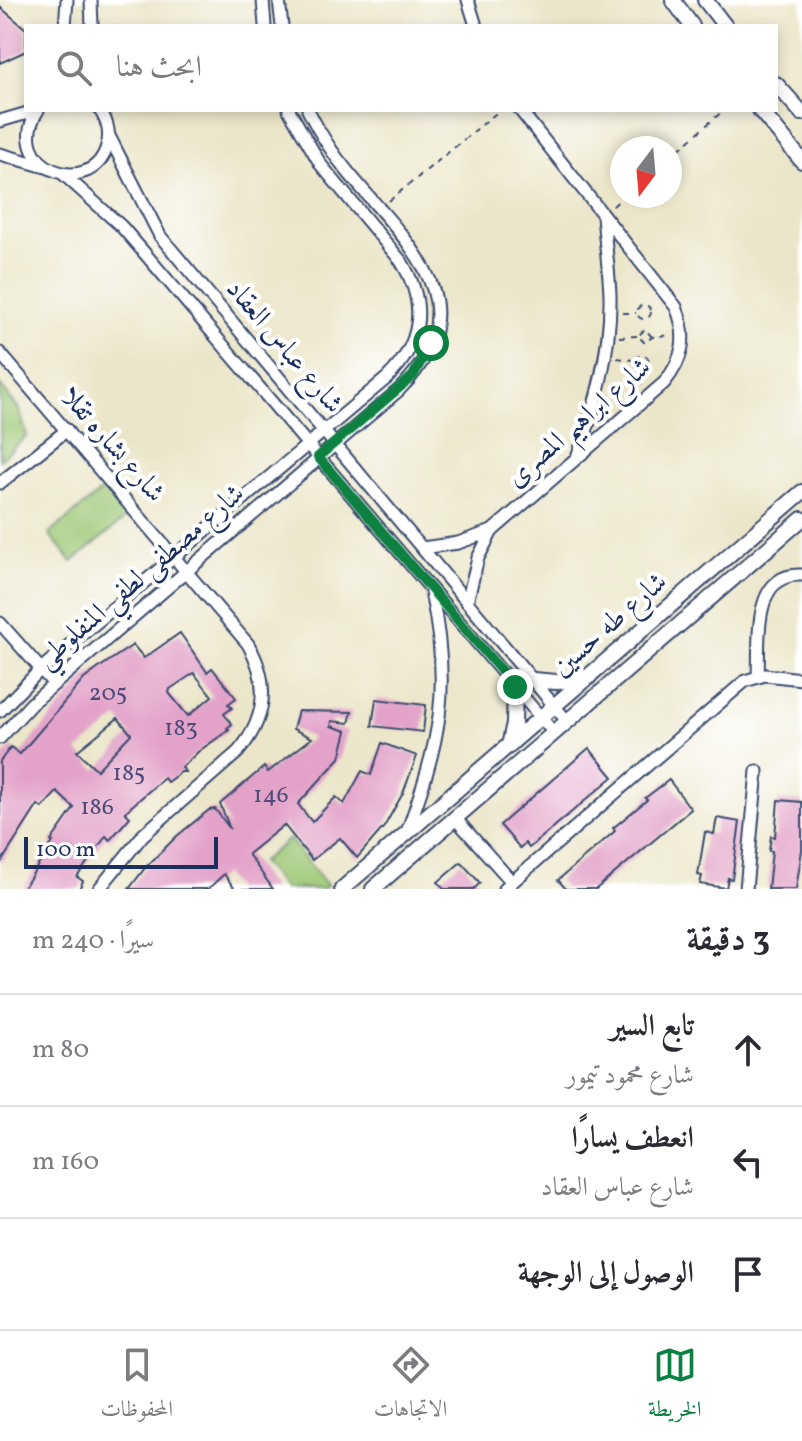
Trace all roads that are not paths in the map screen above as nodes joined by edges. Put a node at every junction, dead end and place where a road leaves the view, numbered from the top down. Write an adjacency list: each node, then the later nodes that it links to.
1 (67, 0): 8 (street)
2 (91, 0): 9 (street)
3 (263, 0): 10 (street)
4 (279, 0): 11 (street)
5 (468, 0): 12 (street)
6 (673, 0): 13 (street)
7 (705, 0): 14 (street)
8 (65, 24)
9 (92, 24)
10 (265, 24)
11 (282, 24)
12 (475, 24)
13 (691, 24)
14 (723, 24)
15 (778, 86): 23 (street)
16 (31, 112): 24 (street)
17 (37, 112): 28 (street)
18 (101, 112): 25 (street, شارع عباس العقاد)
19 (290, 112): 31 (street, شارع مصطفى لطفي المنفلوطي)
20 (309, 112): 30 (street, شارع مصطفى لطفي المنفلوطي)
21 (522, 112): 32 (street)
22 (762, 112): 27 (street)
23 (802, 113)
24 (0, 121)
25 (109, 136): 29 (street); 35 (street, شارع عباس العقاد)
26 (0, 154): 28 (street, شارع عباس العقاد)
27 (802, 161)
28 (48, 167): 29 (street, شارع عباس العقاد)
29 (62, 173): 36 (street, شارع عباس العقاد)
30 (364, 191): 31 (street); 37 (street, شارع مصطفى لطفي المنفلوطي)
31 (351, 201): 35 (street, شارع مصطفى لطفي المنفلوطي)
32 (603, 215): 39 (street); 39 (street, شارع ابراهيم المصرى)
33 (0, 353): 34 (street, شارع بشاره تقلا)
34 (67, 430): 40 (street); 45 (street, شارع بشاره تقلا)
35 (323, 431): 36 (street, شارع مصطفى لطفي المنفلوطي); 37 (street, شارع عباس العقاد)
36 (307, 444): 38 (street, شارع عباس العقاد); 45 (street, شارع مصطفى لطفي المنفلوطي)
37 (334, 444): 38 (street, شارع مصطفى لطفي المنفلوطي); 44 (street, شارع عباس العقاد)
38 (318, 457): 46 (street, شارع مصطفى لطفي المنفلوطي); 48 (street, شارع عباس العقاد)
39 (577, 458): 43 (street, شارع ابراهيم المصرى)
40 (0, 483)
41 (802, 492): 53 (street, شارع طه حسين)
42 (802, 519): 61 (street, شارع طه حسين)
43 (492, 531): 44 (street, شارع ابراهيم المصرى); 49 (street, شارع ابراهيم المصرى)
44 (422, 548): 49 (street, شارع عباس العقاد)
45 (175, 556): 46 (street, شارع بشاره تقلا); 51 (street, شارع مصطفى لطفي المنفلوطي)
46 (187, 569): 56 (street, شارع مصطفى لطفي المنفلوطي); 69 (street, شارع بشاره تقلا)
47 (802, 575): 52 (street)
48 (430, 587): 57 (street, شارع عباس العقاد); 67 (street)
49 (467, 602): 55 (street, شارع عباس العقاد)
50 (0, 623): 51 (street)
51 (41, 669): 56 (street); 59 (street, شارع مصطفى لطفي المنفلوطي)
52 (758, 676): 54 (street); 68 (street)
53 (590, 677): 55 (street); 58 (street, شارع طه حسين)
54 (802, 679)
55 (533, 680): 58 (street, شارع عباس العقاد)
56 (54, 684): 63 (street, شارع مصطفى لطفي المنفلوطي)
57 (515, 687): 60 (street, شارع عباس العقاد); 64 (street)
58 (555, 707): 60 (street, شارع طه حسين); 61 (street, شارع عباس العقاد)
59 (0, 711)
60 (541, 719): 62 (street, شارع عباس العقاد); 64 (street, شارع طه حسين)
61 (567, 721): 62 (street, شارع طه حسين)
62 (554, 733): 66 (street, شارع طه حسين)
63 (0, 738)
64 (508, 747): 67 (street, شارع طه حسين)
65 (757, 771): 72 (street)
66 (455, 818): 68 (street); 71 (street, شارع طه حسين)
67 (406, 834): 70 (street, شارع طه حسين)
68 (508, 886)
69 (99, 889)
70 (342, 889)
71 (373, 889)
72 (746, 889)

